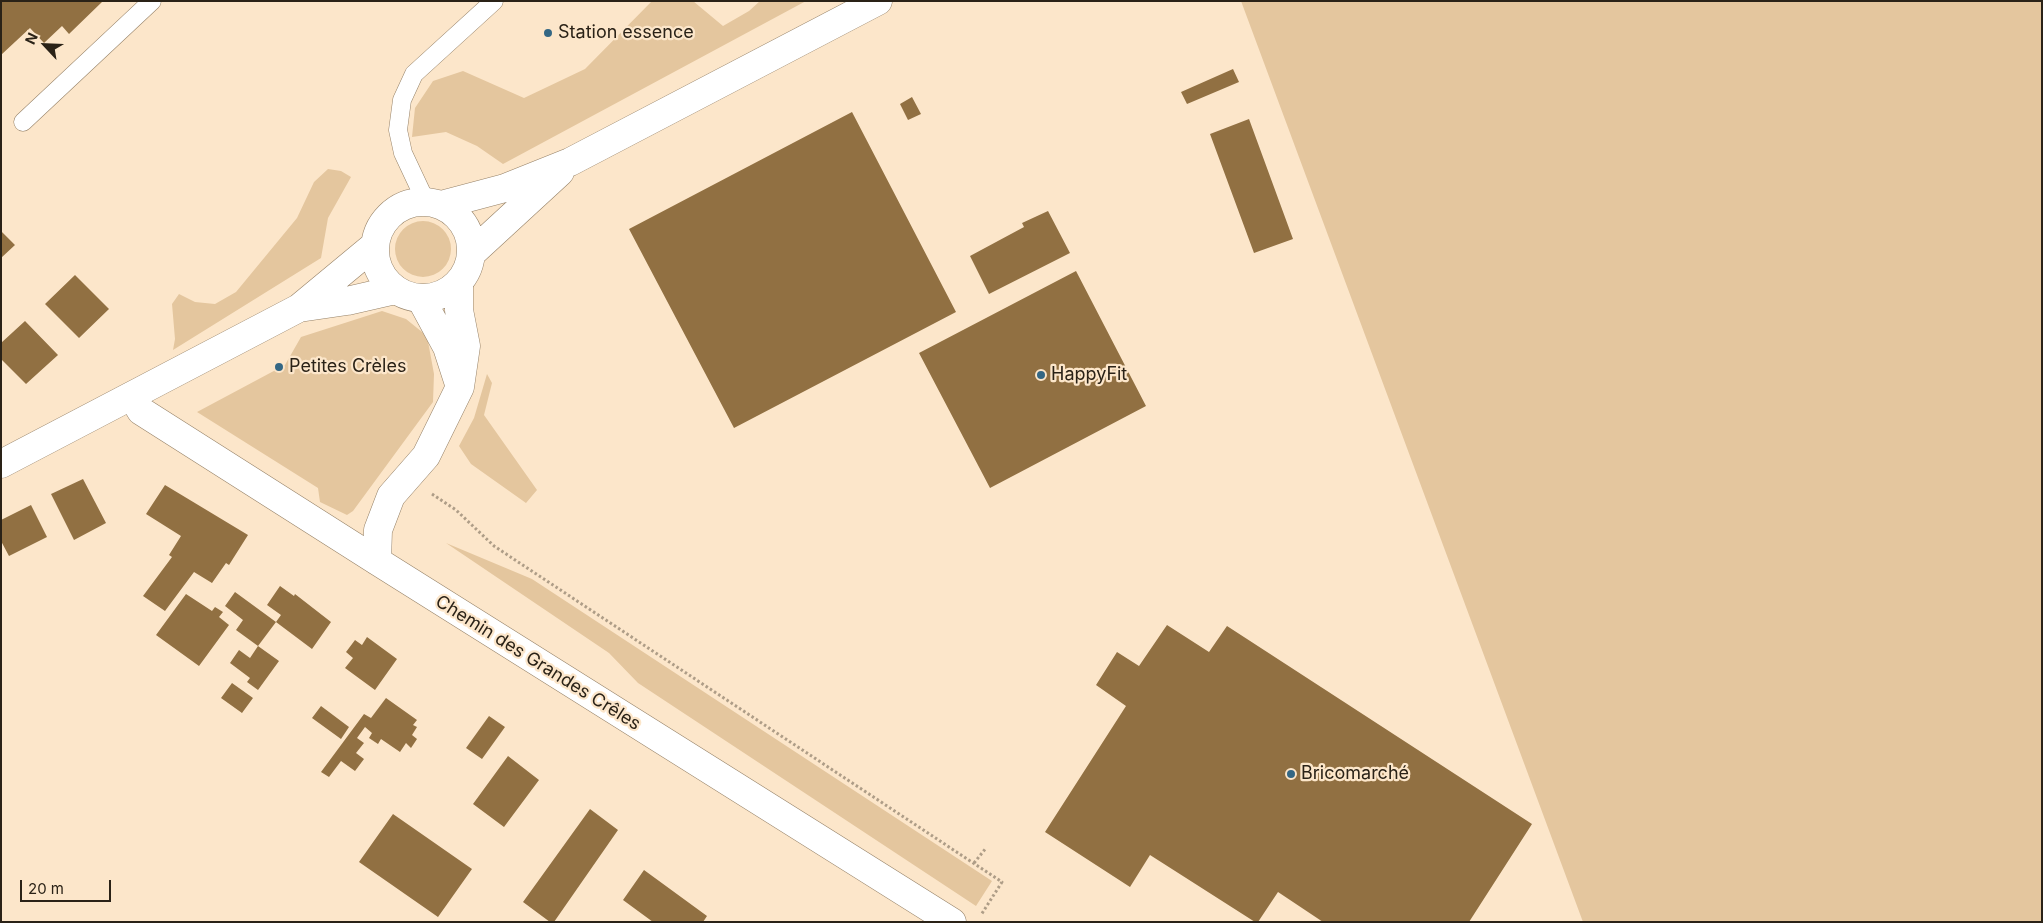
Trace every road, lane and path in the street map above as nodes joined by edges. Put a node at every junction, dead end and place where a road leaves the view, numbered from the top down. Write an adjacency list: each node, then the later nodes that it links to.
1 (152, 1): 4 (lane)
2 (494, 1): 6 (lane)
3 (862, 5): 5 (main road)
4 (23, 122)
5 (570, 162): 6 (main road); 8 (main road)
6 (434, 203): 7 (main road); 8 (main road)
7 (375, 244): 10 (main road); 11 (main road)
8 (472, 252): 9 (main road)
9 (459, 283): 10 (main road); 12 (main road)
10 (408, 295): 11 (main road); 12 (main road)
11 (299, 308): 13 (main road)
12 (460, 387): 15 (main road)
13 (132, 396): 14 (main road); 16 (main road, Chemin des Grandes Crêles)
14 (1, 464)
15 (406, 478): 16 (main road); 18 (path)
16 (377, 561): 19 (main road, Chemin des Grandes Crêles)
17 (986, 848): 18 (path)
18 (974, 863): 20 (path)
19 (952, 922)
20 (977, 922)

